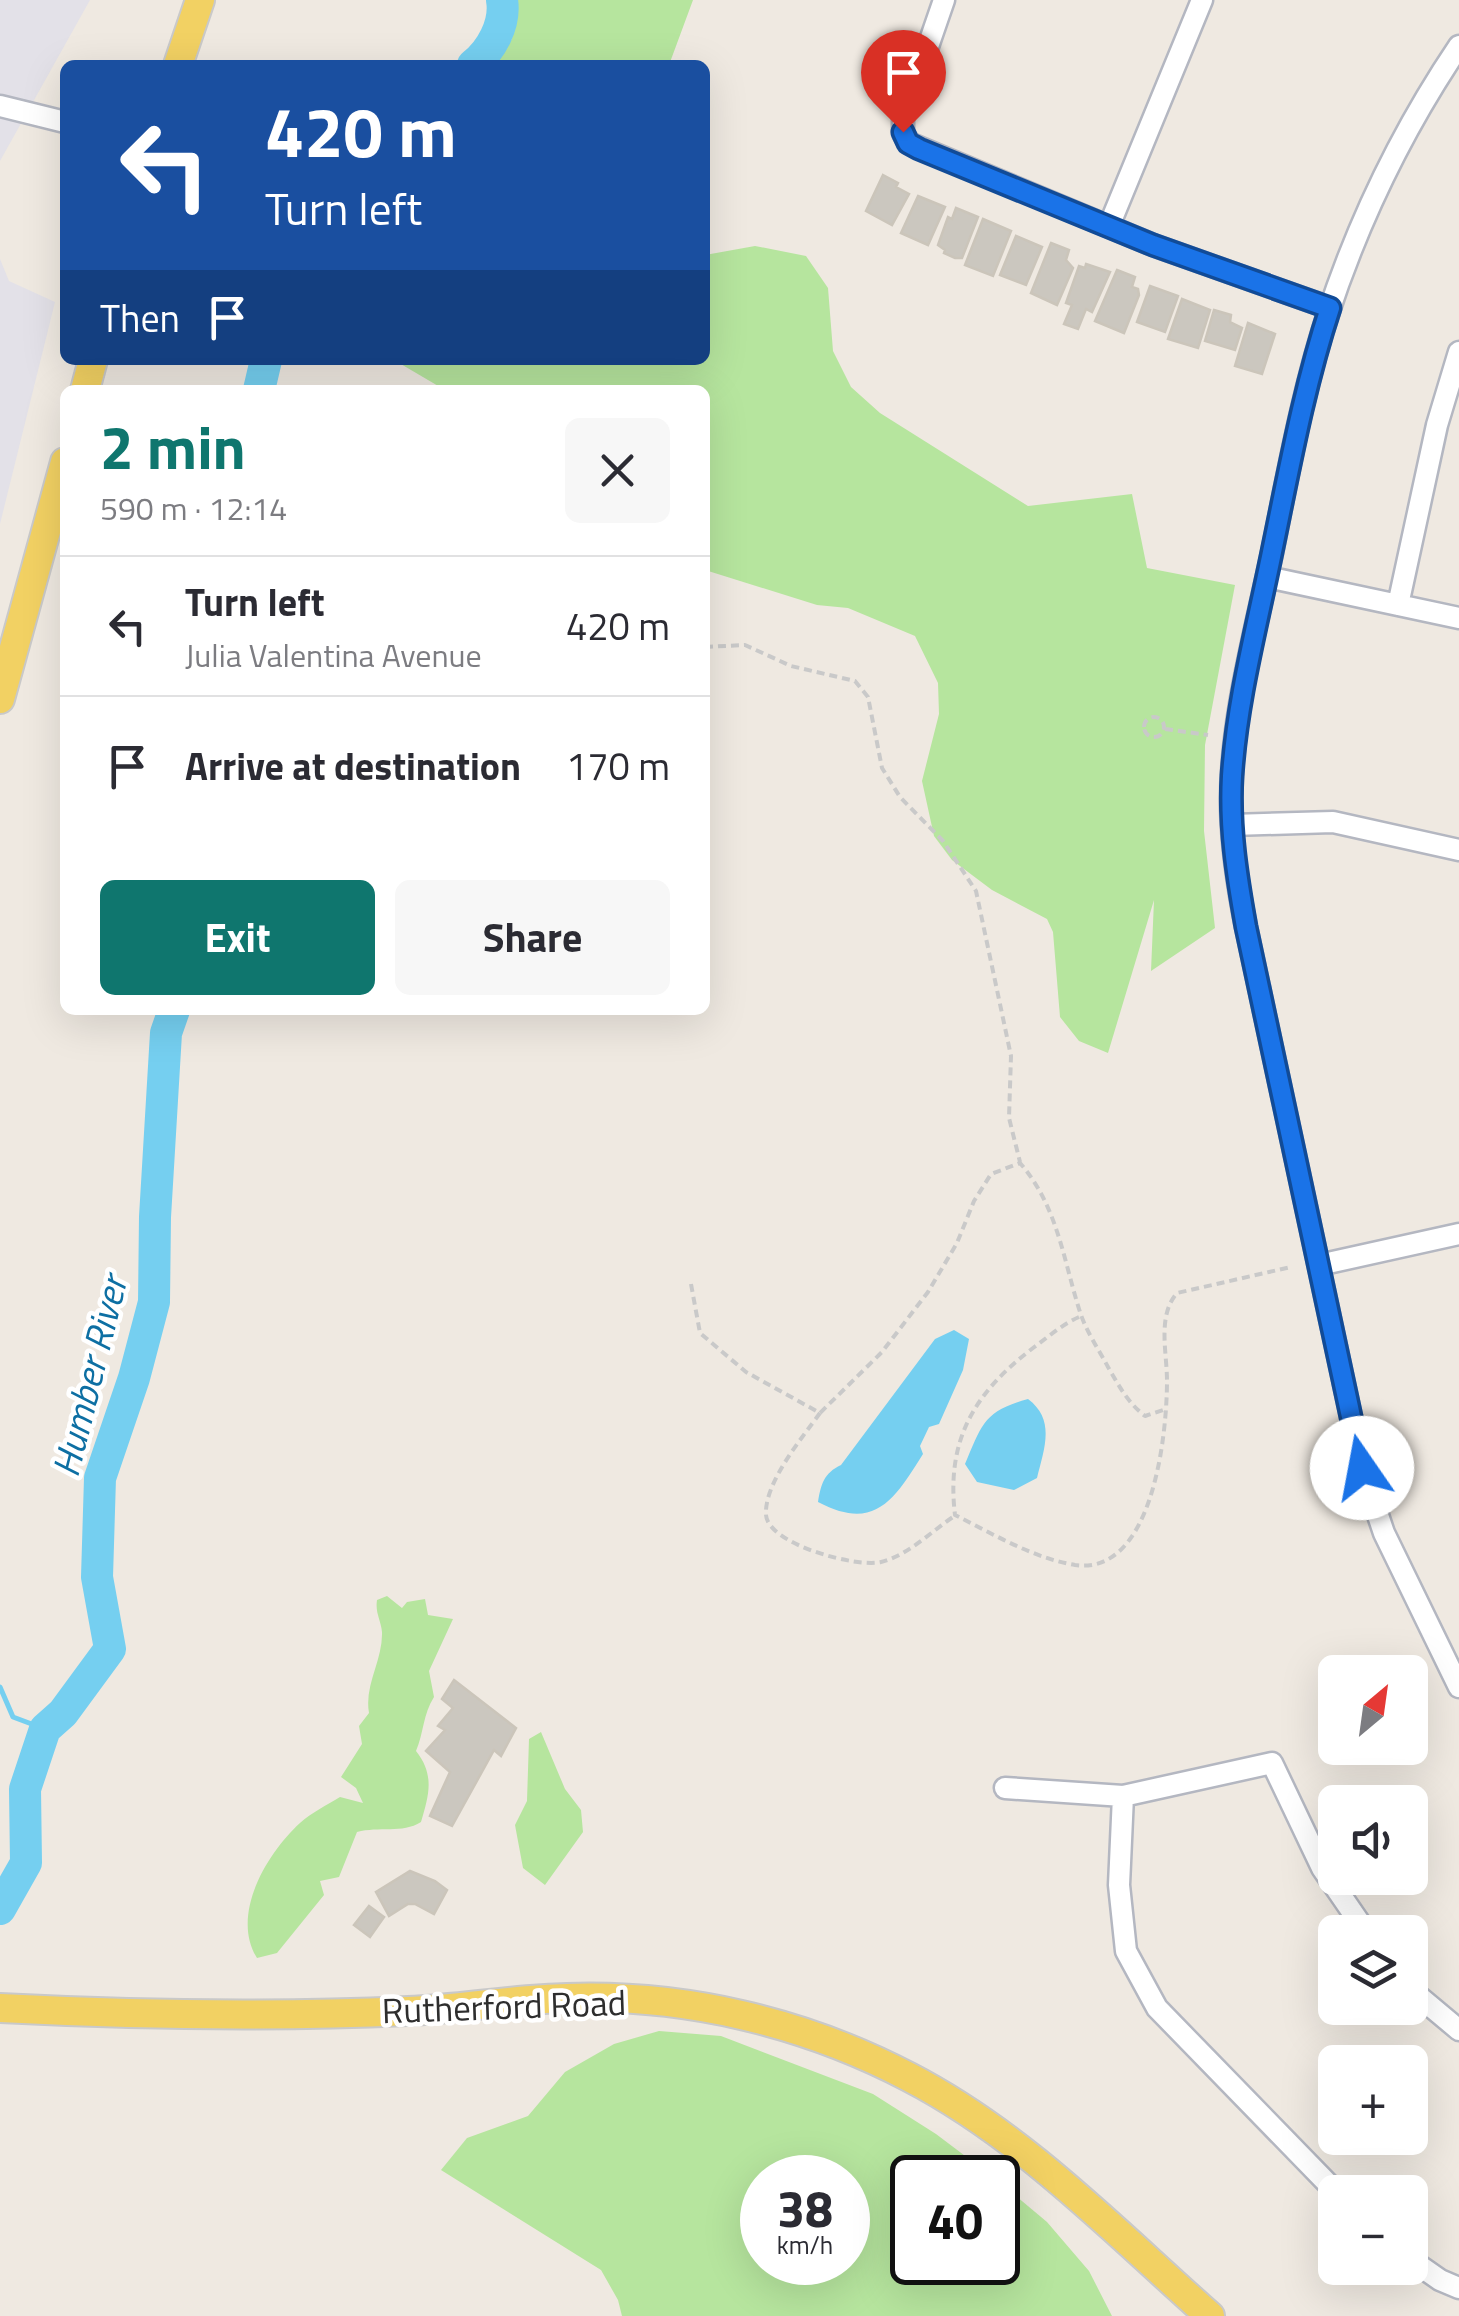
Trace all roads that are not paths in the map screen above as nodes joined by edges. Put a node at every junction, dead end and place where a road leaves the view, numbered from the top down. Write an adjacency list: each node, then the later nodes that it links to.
1 (200, 0): 5 (main road)
2 (944, 0): 8 (street)
3 (1202, 0): 8 (street)
4 (1459, 46): 9 (street)
5 (180, 60)
6 (0, 106): 7 (street)
7 (60, 121)
8 (1109, 226): 9 (street)
9 (1330, 308): 12 (street)
10 (1459, 352): 13 (street)
11 (60, 480): 15 (main road)
12 (1267, 578): 13 (street); 16 (street)
13 (1398, 604): 14 (street)
14 (1459, 618)
15 (0, 699)
16 (1232, 825): 17 (street); 19 (street)
17 (1459, 850)
18 (1459, 1234): 19 (street)
19 (1319, 1265): 20 (street)
20 (1459, 1687)
21 (1005, 1788): 22 (street)
22 (1123, 1796): 23 (street); 27 (street)
23 (1354, 1915)
24 (1428, 2003): 26 (street)
25 (0, 2008): 30 (main road, Rutherford Road)
26 (1459, 2030)
27 (1319, 2175)
28 (1428, 2272): 29 (street)
29 (1459, 2288)
30 (1210, 2316)

